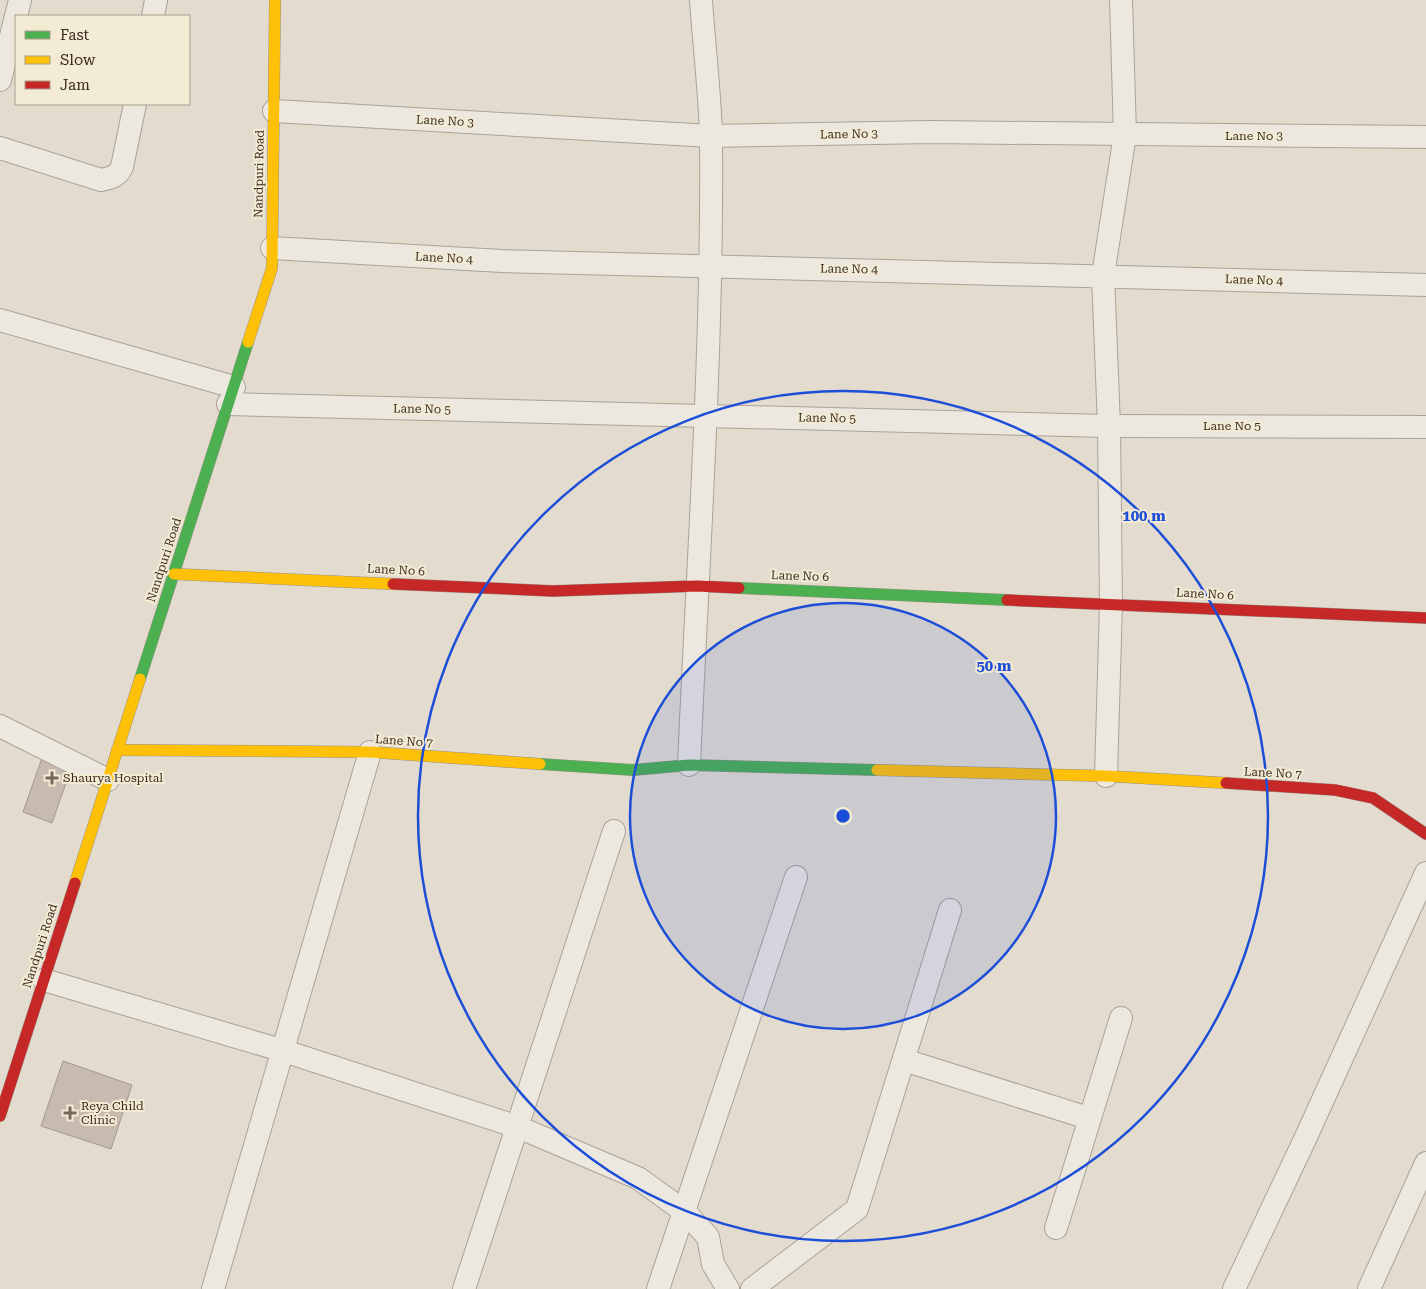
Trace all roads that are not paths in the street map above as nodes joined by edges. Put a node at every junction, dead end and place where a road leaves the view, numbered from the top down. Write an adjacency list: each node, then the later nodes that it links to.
1 (20, 0): 6 (street)
2 (156, 0): 7 (street)
3 (275, 0): 11 (street, Nandpuri Road)
4 (701, 0): 13 (street)
5 (1121, 0): 12 (street)
6 (16, 15)
7 (153, 15)
8 (15, 20): 9 (street)
9 (0, 80)
10 (135, 105): 15 (street)
11 (274, 111): 13 (street, Lane No 3); 16 (street, Nandpuri Road)
12 (1125, 135): 13 (street, Lane No 3); 14 (street, Lane No 3); 18 (street)
13 (711, 136): 17 (street)
14 (1426, 137)
15 (0, 148)
16 (272, 248): 17 (street, Lane No 4); 21 (street, Nandpuri Road)
17 (710, 266): 18 (street, Lane No 4); 22 (street)
18 (1103, 275): 19 (street, Lane No 4); 23 (street)
19 (1426, 285)
20 (0, 320): 21 (street, Lane No 5)
21 (231, 396): 22 (street, Lane No 5); 25 (street, Nandpuri Road)
22 (706, 415): 23 (street, Lane No 5); 26 (street)
23 (1110, 426): 24 (street, Lane No 5); 27 (street)
24 (1426, 427)
25 (174, 574): 26 (street, Lane No 6); 30 (street, Nandpuri Road)
26 (696, 586): 27 (street, Lane No 6); 32 (street)
27 (1111, 603): 28 (street, Lane No 6); 33 (street)
28 (1426, 618)
29 (0, 726): 34 (street)
30 (117, 750): 31 (street, Lane No 7); 34 (street, Nandpuri Road)
31 (370, 752): 32 (street, Lane No 7); 42 (street)
32 (689, 765): 33 (street, Lane No 7)
33 (1106, 776): 36 (street, Lane No 7)
34 (108, 780): 40 (street, Nandpuri Road)
35 (614, 832): 46 (street)
36 (1426, 834)
37 (1426, 873): 55 (street)
38 (796, 877): 48 (street)
39 (950, 910): 43 (street)
40 (44, 980): 42 (street); 44 (street, Nandpuri Road)
41 (1121, 1018): 45 (street)
42 (284, 1051): 46 (street); 50 (street)
43 (904, 1060): 45 (street); 54 (street)
44 (0, 1116)
45 (1088, 1118): 49 (street)
46 (518, 1127): 48 (street); 51 (street)
47 (1426, 1163): 56 (street)
48 (685, 1212): 52 (street); 53 (street)
49 (1056, 1228)
50 (213, 1289)
51 (464, 1289)
52 (658, 1289)
53 (728, 1289)
54 (752, 1289)
55 (1234, 1289)
56 (1369, 1289)

